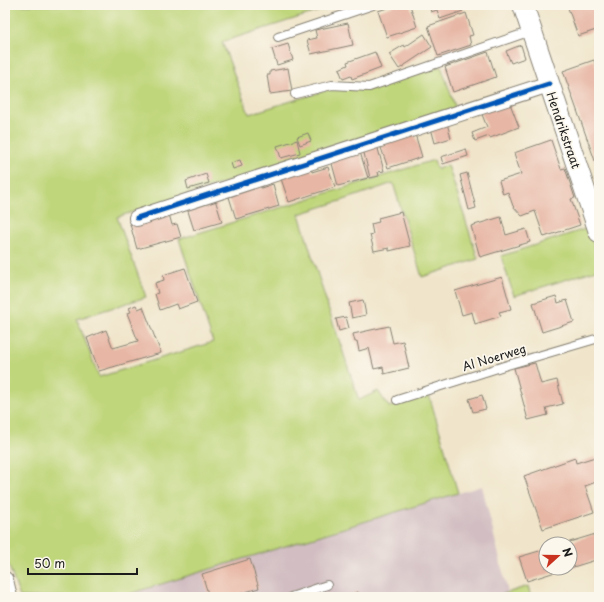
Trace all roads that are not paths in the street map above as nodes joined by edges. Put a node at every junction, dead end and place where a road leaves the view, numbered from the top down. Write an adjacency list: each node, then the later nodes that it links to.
1 (373, 5): 4 (lane)
2 (523, 5): 3 (street, Hendrikstraat)
3 (531, 31): 5 (street, Hendrikstraat); 6 (lane)
4 (278, 37)
5 (549, 84): 7 (street); 8 (street, Hendrikstraat)
6 (295, 94)
7 (136, 218)
8 (599, 229)
9 (599, 338): 10 (lane, Al Noerweg)
10 (397, 400)
11 (5, 580): 13 (street)
12 (327, 585): 14 (lane)
13 (9, 597)
14 (291, 597)

